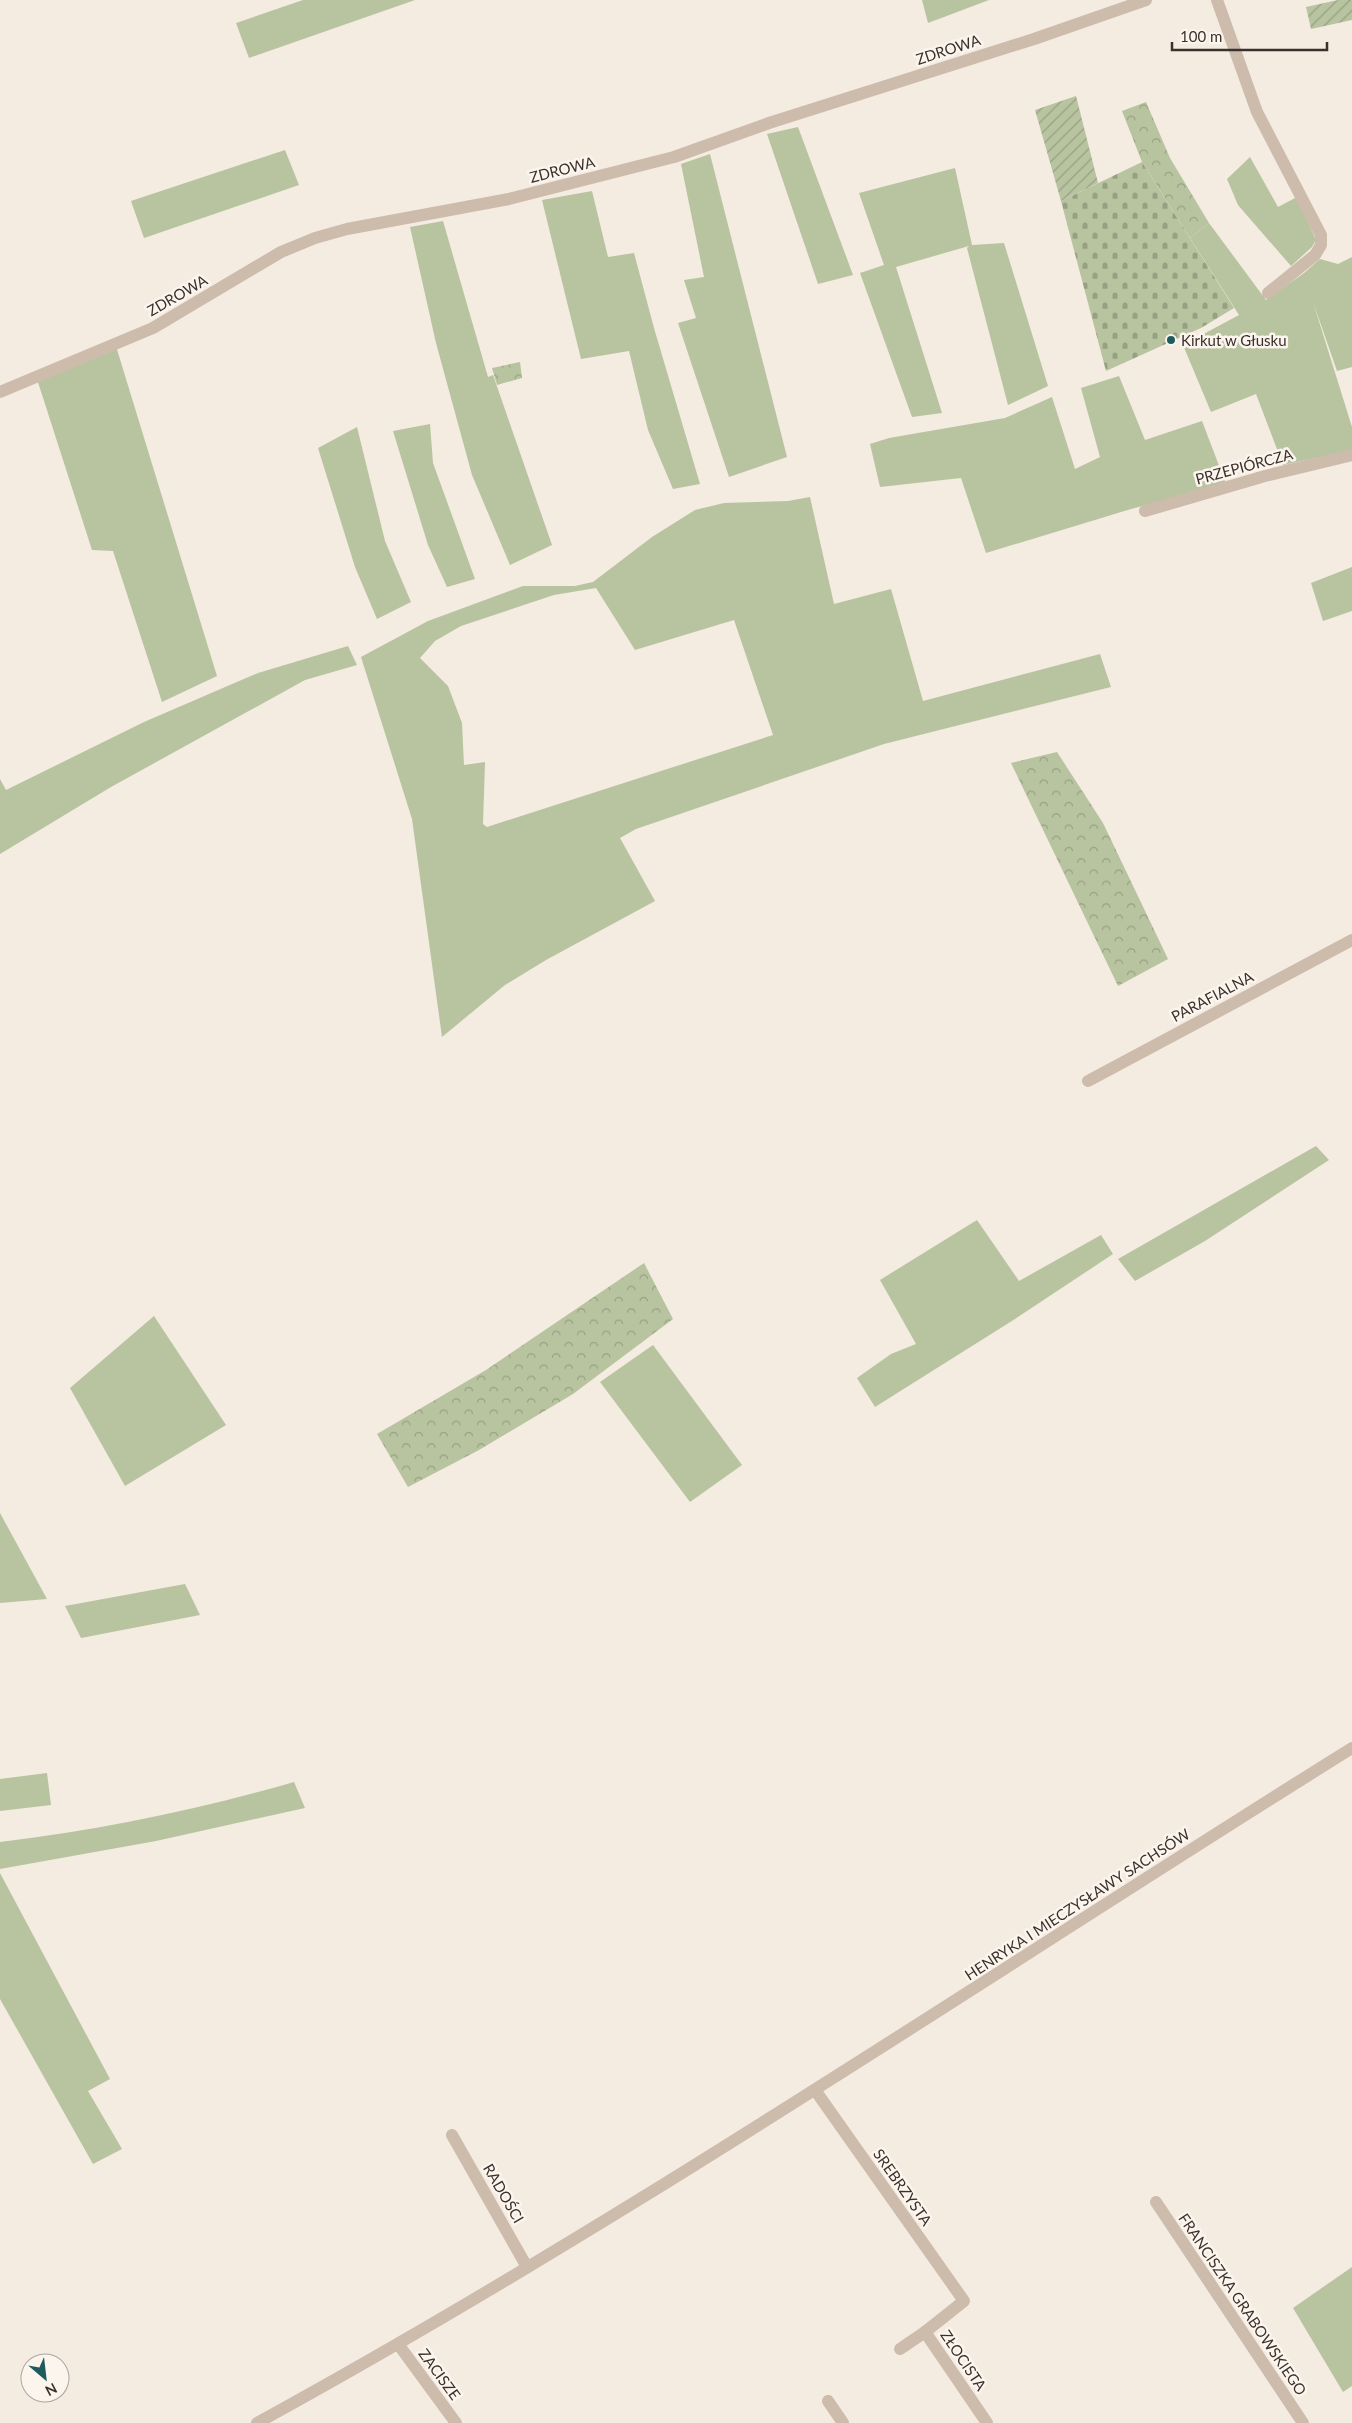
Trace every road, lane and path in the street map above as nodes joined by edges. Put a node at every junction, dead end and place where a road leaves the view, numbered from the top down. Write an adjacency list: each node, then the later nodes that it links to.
1 (1146, 0): 4 (street, ZDROWA)
2 (1217, 0): 3 (street)
3 (1268, 293)
4 (0, 392)
5 (1352, 455): 6 (street, PRZEPIÓRCZA)
6 (1145, 511)
7 (1352, 940): 8 (street, PARAFIALNA)
8 (1088, 1081)
9 (1352, 1748): 10 (street, HENRYKA I MIECZYSŁAWY SACHSÓW)
10 (818, 2089): 13 (street, HENRYKA I MIECZYSŁAWY SACHSÓW); 14 (street, SREBRZYSTA)
11 (452, 2135): 13 (street, RADOŚCI)
12 (1156, 2202): 23 (street, FRANCISZKA GRABOWSKIEGO)
13 (528, 2267): 16 (street, HENRYKA I MIECZYSŁAWY SACHSÓW)
14 (964, 2301): 15 (street, ZŁOCISTA)
15 (925, 2332): 17 (street); 22 (street, ZŁOCISTA)
16 (398, 2344): 19 (street, HENRYKA I MIECZYSŁAWY SACHSÓW); 20 (street, ZACISZE)
17 (900, 2350)
18 (828, 2401): 21 (street)
19 (257, 2423)
20 (456, 2423)
21 (843, 2423)
22 (988, 2423)
23 (1303, 2423)

